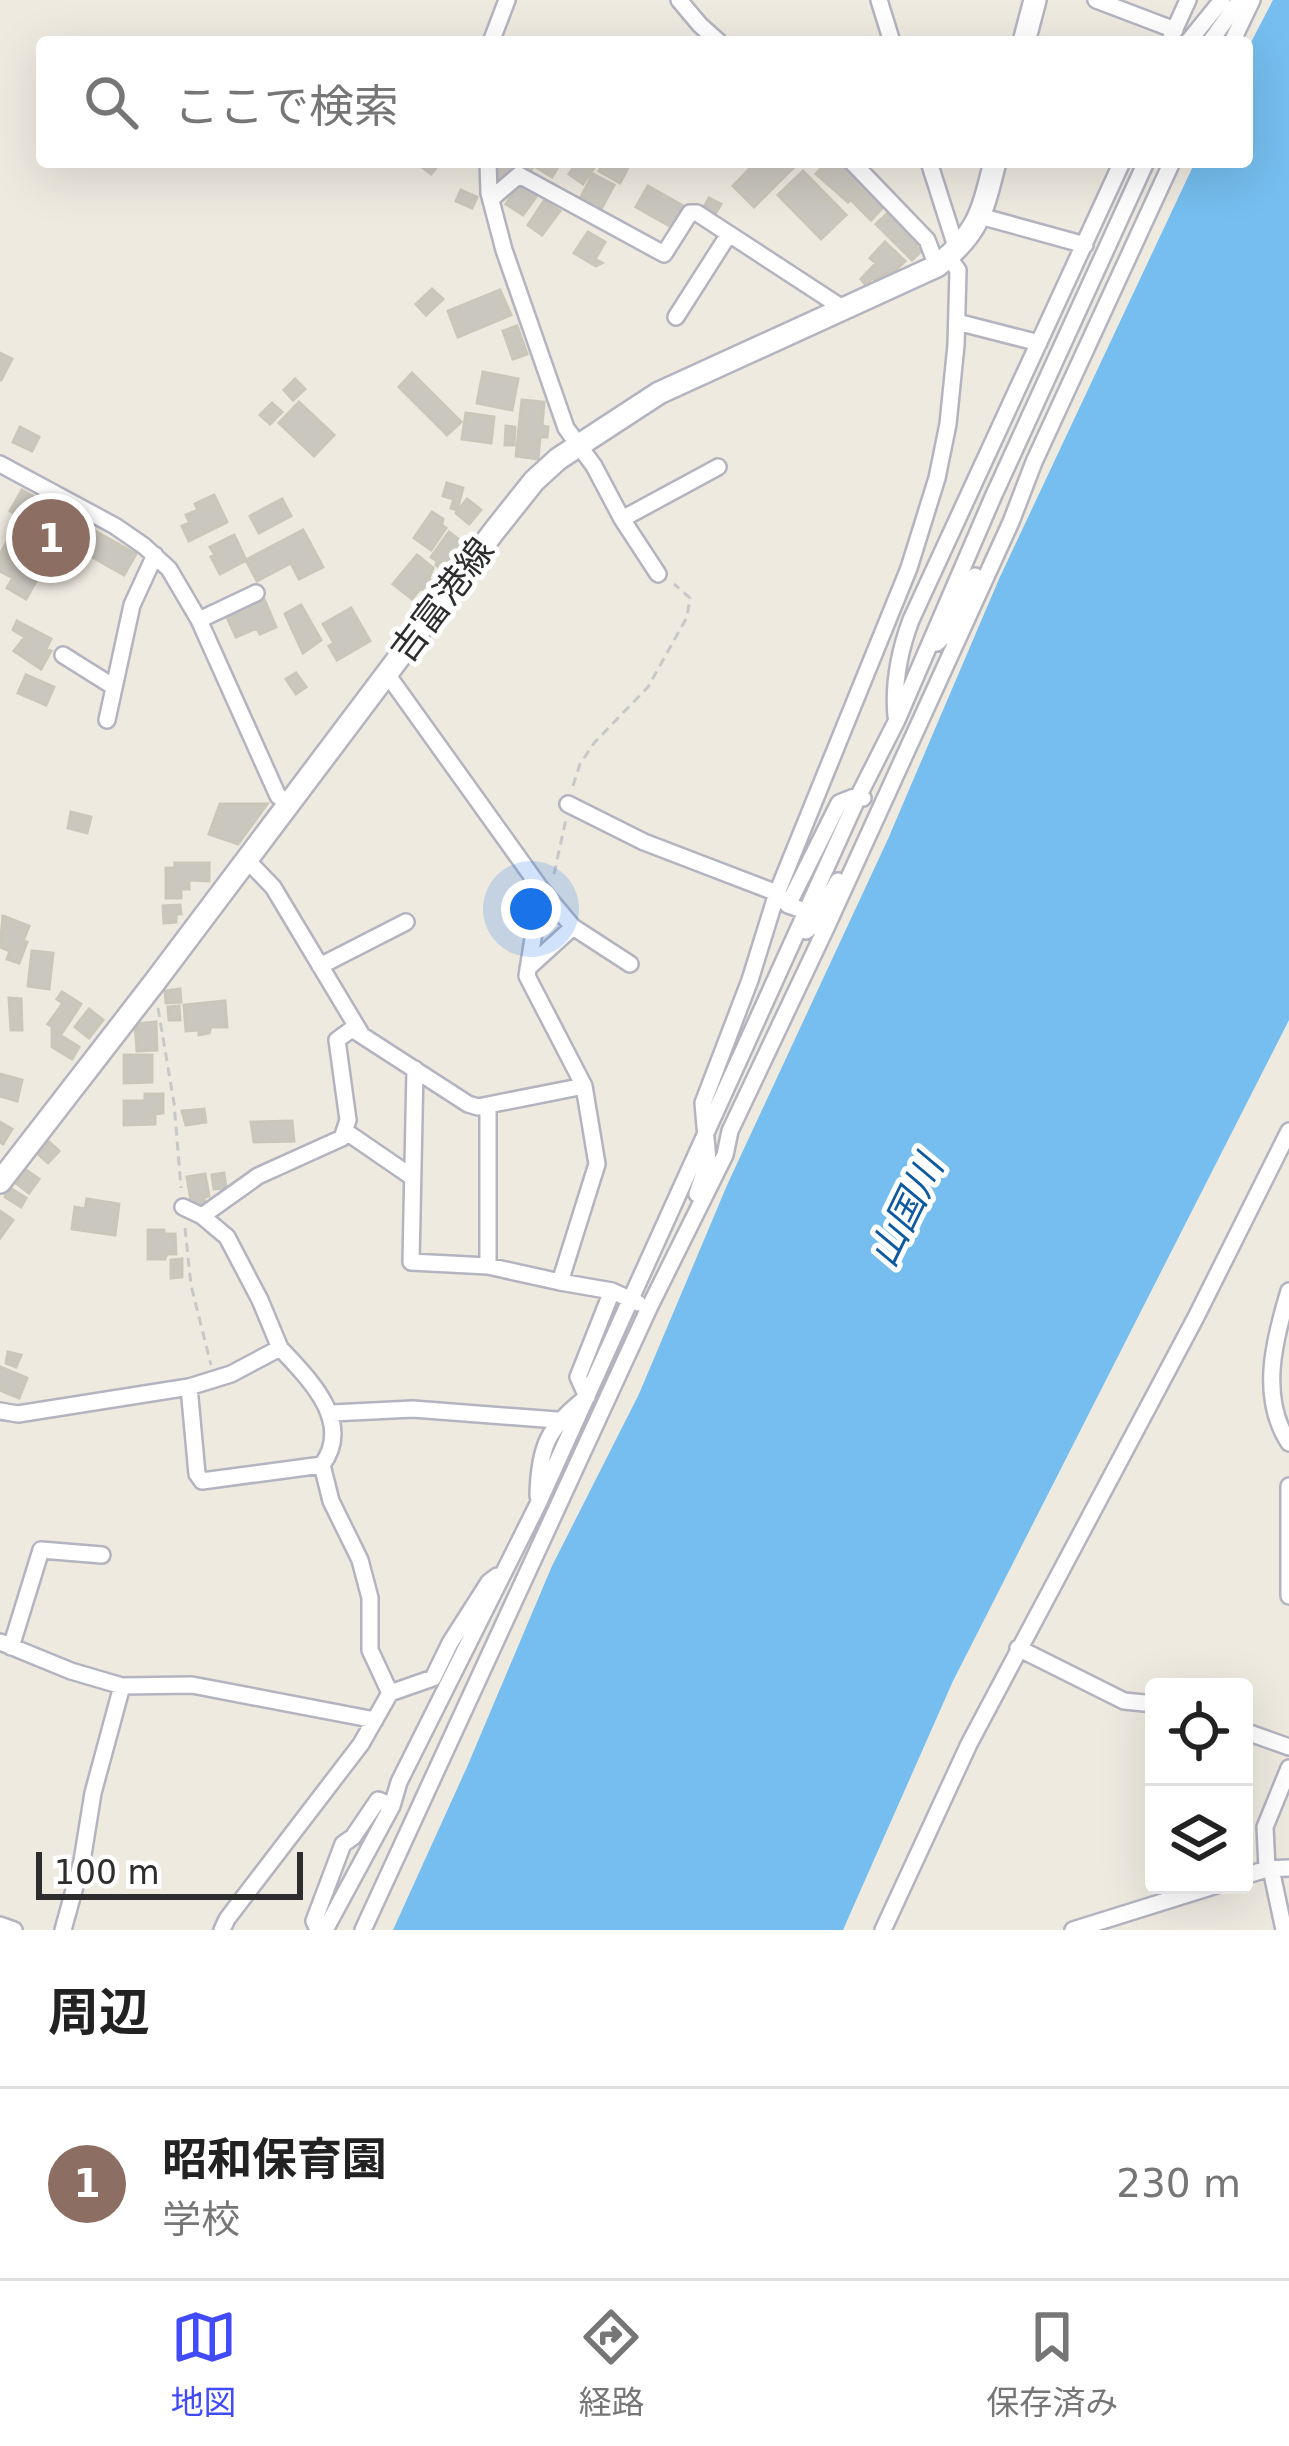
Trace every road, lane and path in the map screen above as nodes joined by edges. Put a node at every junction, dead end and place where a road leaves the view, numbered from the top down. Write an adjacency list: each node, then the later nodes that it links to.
1 (508, 0): 10 (street)
2 (679, 0): 11 (street)
3 (879, 0): 12 (street)
4 (1035, 0): 13 (main road)
5 (1096, 0): 14 (street)
6 (1188, 0): 14 (street)
7 (1223, 0): 15 (street); 16 (street)
8 (1240, 0): 17 (street)
9 (1252, 0): 18 (street)
10 (493, 36)
11 (712, 36)
12 (890, 36)
13 (1026, 36)
14 (1172, 36)
15 (1193, 36)
16 (1209, 36)
17 (1212, 36)
18 (1235, 36)
19 (488, 168): 28 (street)
20 (858, 168): 34 (street)
21 (930, 168): 34 (street)
22 (992, 168): 29 (main road)
23 (1119, 168): 31 (street)
24 (1144, 168): 32 (street)
25 (1145, 168): 27 (street)
26 (1169, 168): 27 (street)
27 (1162, 182): 33 (street)
28 (491, 199): 30 (street); 39 (street)
29 (980, 216): 31 (street); 34 (main road)
30 (729, 233): 35 (street); 36 (street)
31 (1087, 240): 32 (street); 38 (street)
32 (1108, 243): 33 (street); 40 (street)
33 (1130, 251): 41 (street)
34 (947, 258): 35 (main road, 吉富港線); 37 (street)
35 (844, 308): 39 (main road, 吉富港線)
36 (676, 317)
37 (956, 322): 38 (street); 51 (street)
38 (1040, 343): 44 (street)
39 (579, 445): 46 (street); 58 (main road, 吉富港線)
40 (1013, 454): 41 (street); 45 (street)
41 (1034, 461): 47 (street)
42 (0, 464): 48 (street)
43 (718, 466): 46 (street)
44 (971, 491): 45 (street); 52 (street)
45 (993, 497): 53 (street)
46 (622, 519): 49 (street)
47 (1011, 522): 55 (street); 57 (street)
48 (155, 555): 54 (street); 59 (street)
49 (658, 574): 64 (path)
50 (256, 592): 54 (street)
51 (898, 593): 52 (street); 68 (street)
52 (920, 601): 53 (street); 61 (street)
53 (944, 610): 55 (street)
54 (199, 620): 63 (street)
55 (927, 654): 57 (street); 61 (street)
56 (63, 656): 59 (street)
57 (949, 657): 65 (street)
58 (387, 674): 63 (main road, 吉富港線); 67 (street)
59 (114, 687): 60 (street)
60 (107, 720)
61 (896, 720): 62 (street)
62 (859, 795): 65 (street); 68 (street); 70 (street)
63 (288, 802): 66 (main road, 吉富港線)
64 (568, 804): 67 (path); 68 (street)
65 (877, 814): 70 (street)
66 (246, 859): 73 (street); 75 (main road, 吉富港線)
67 (541, 889): 71 (street); 74 (street)
68 (783, 899): 70 (street); 82 (street)
69 (406, 922): 73 (street)
70 (815, 922): 82 (street); 87 (street)
71 (573, 927): 72 (street); 74 (street)
72 (630, 964)
73 (320, 966): 76 (street)
74 (528, 968): 78 (street)
75 (154, 983): 84 (main road, 吉富港線); 85 (path)
76 (360, 1032): 77 (street); 80 (street)
77 (415, 1069): 79 (street); 83 (street)
78 (584, 1086): 79 (street); 89 (street)
79 (488, 1106): 88 (street)
80 (345, 1131): 83 (street); 86 (street)
81 (1289, 1131): 109 (street)
82 (706, 1133): 87 (street); 92 (street)
83 (412, 1177): 88 (street)
84 (0, 1182)
85 (183, 1207): 86 (street); 95 (path)
86 (202, 1216): 94 (street)
87 (677, 1252): 93 (street)
88 (488, 1266): 89 (street)
89 (560, 1282): 90 (street)
90 (611, 1291): 92 (street); 97 (street)
91 (1289, 1291): 102 (street)
92 (632, 1300): 93 (street); 97 (street)
93 (650, 1308): 98 (street)
94 (280, 1348): 95 (street); 100 (street)
95 (215, 1379): 96 (street)
96 (189, 1387): 99 (street); 103 (street)
97 (587, 1397): 98 (street); 101 (street); 105 (street)
98 (607, 1406): 119 (street)
99 (0, 1411)
100 (332, 1413): 101 (street); 103 (street)
101 (557, 1420): 105 (street)
102 (1289, 1444)
103 (322, 1465): 112 (street)
104 (1289, 1486): 107 (street)
105 (538, 1504): 110 (street)
106 (102, 1556): 108 (street)
107 (1289, 1596)
108 (6, 1644): 111 (street)
109 (1018, 1648): 113 (street); 133 (street)
110 (440, 1682): 112 (street); 118 (street)
111 (122, 1686): 114 (street); 128 (street)
112 (390, 1693): 114 (street)
113 (1145, 1703)
114 (375, 1720): 129 (street)
115 (1253, 1734): 116 (street)
116 (1289, 1748)
117 (1289, 1768): 122 (street)
118 (399, 1781): 119 (street); 120 (street)
119 (423, 1804): 125 (street)
120 (392, 1806): 130 (street); 130 (street)
121 (1289, 1868): 122 (street)
122 (1269, 1869): 123 (street); 135 (street)
123 (1253, 1873)
124 (1188, 1894): 134 (street)
125 (378, 1897): 131 (street); 132 (street)
126 (0, 1925): 127 (street)
127 (14, 1930)
128 (63, 1930)
129 (222, 1930)
130 (322, 1930)
131 (353, 1930)
132 (363, 1930)
133 (883, 1930)
134 (1073, 1930)
135 (1284, 1930)

